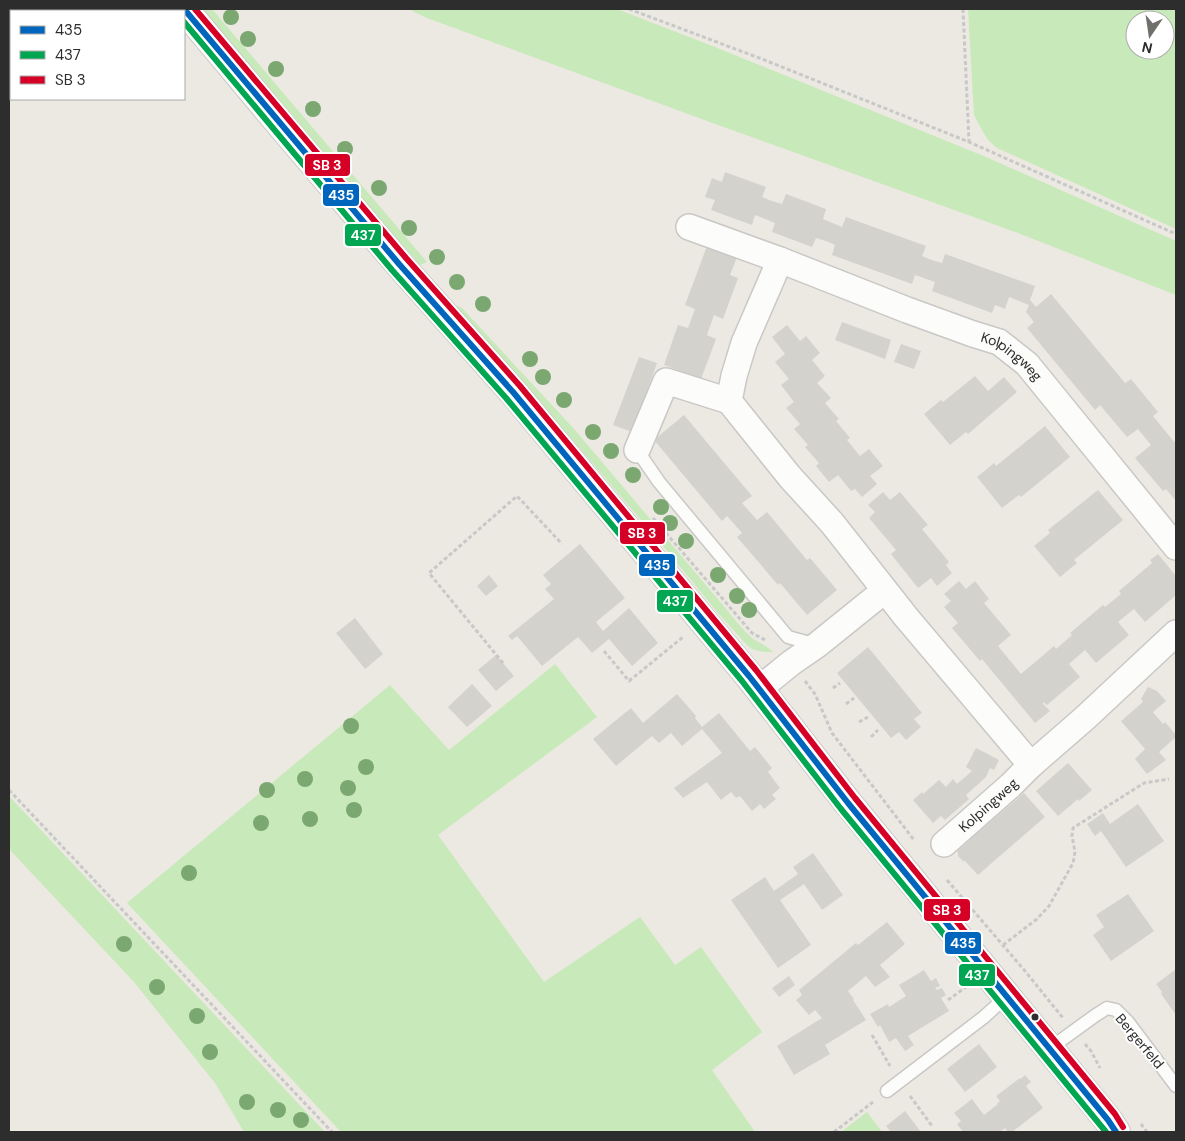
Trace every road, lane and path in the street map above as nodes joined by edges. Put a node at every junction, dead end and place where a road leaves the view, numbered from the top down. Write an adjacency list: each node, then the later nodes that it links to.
1 (629, 9): 4 (path)
2 (963, 9): 4 (path)
3 (185, 10): 13 (main road)
4 (970, 142): 6 (path)
5 (689, 228): 7 (street, Kolpingweg)
6 (1176, 234)
7 (780, 260): 8 (street); 11 (street, Kolpingweg)
8 (729, 401): 9 (street); 12 (street)
9 (637, 450): 15 (lane)
10 (562, 544): 17 (path)
11 (1176, 546)
12 (884, 590): 15 (street); 27 (street)
13 (703, 621): 16 (path); 20 (main road)
14 (1176, 633): 27 (street, Kolpingweg)
15 (817, 645): 20 (street)
16 (604, 651)
17 (503, 663)
18 (840, 683): 19 (path)
19 (833, 688)
20 (759, 689): 33 (main road)
21 (854, 698): 22 (path)
22 (846, 704)
23 (868, 716): 24 (path)
24 (859, 722)
25 (878, 730): 26 (path)
26 (871, 737)
27 (1031, 765): 30 (street, Kolpingweg)
28 (1170, 779): 32 (path)
29 (9, 790): 40 (path)
30 (944, 844)
31 (946, 878): 32 (path)
32 (1003, 945): 34 (path)
33 (1007, 996): 35 (main road); 38 (lane)
34 (1073, 1031): 35 (lane, Bergerfeld); 36 (path); 37 (lane, Bergerfeld)
35 (1049, 1049): 39 (main road)
36 (1102, 1071)
37 (1176, 1086)
38 (887, 1091): 41 (path)
39 (1127, 1126): 42 (path)
40 (332, 1132)
41 (834, 1132)
42 (1147, 1132)

